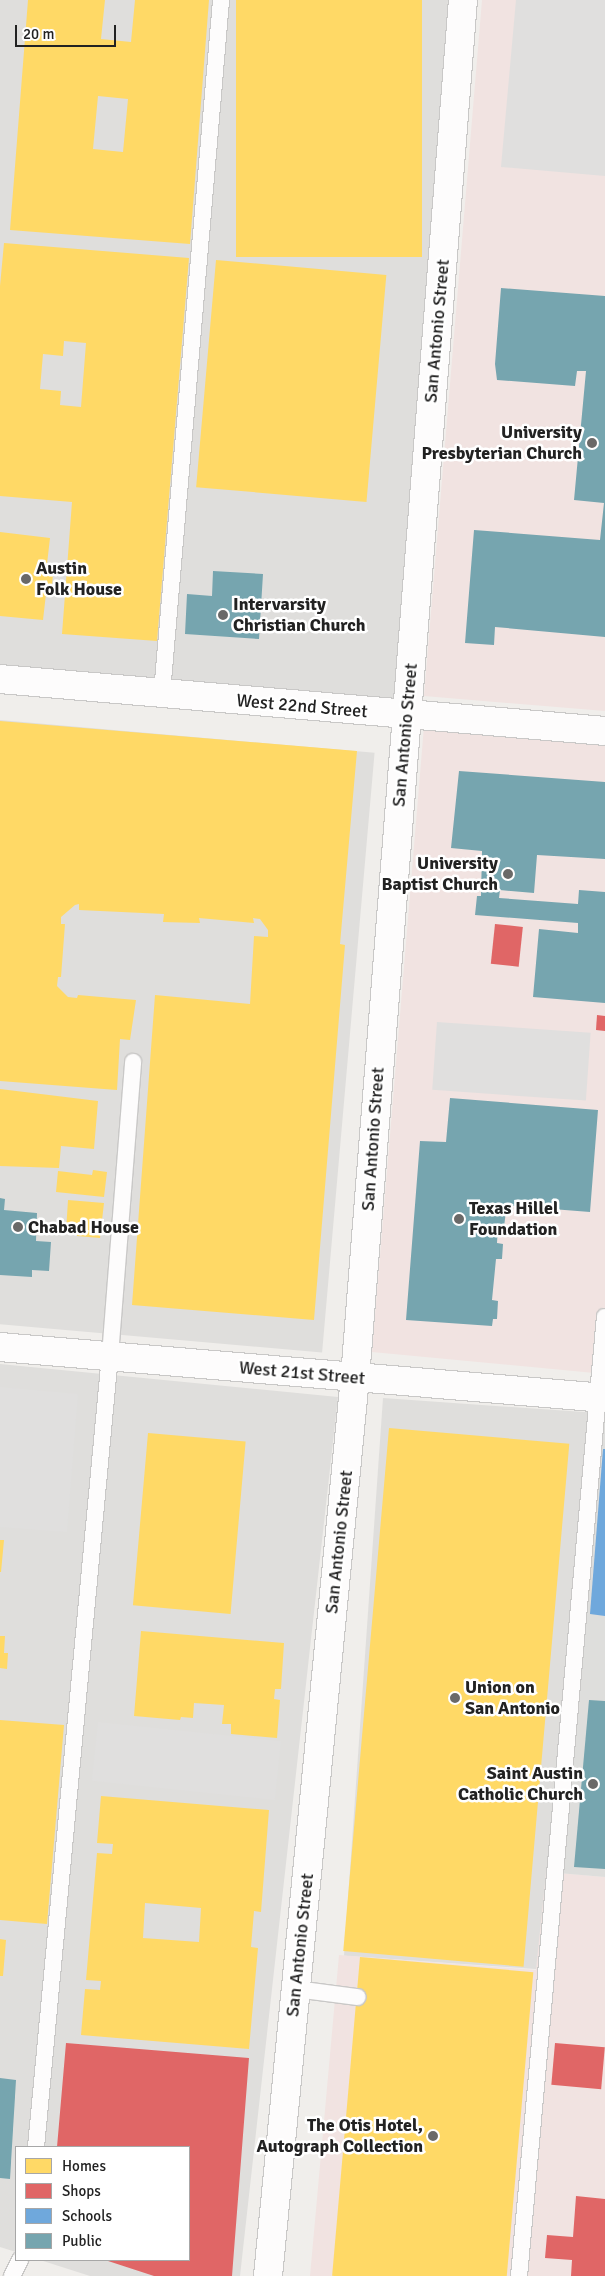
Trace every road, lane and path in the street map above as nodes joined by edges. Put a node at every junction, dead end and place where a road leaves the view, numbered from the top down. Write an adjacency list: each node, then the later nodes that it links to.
1 (221, 0): 4 (lane)
2 (463, 0): 5 (street, San Antonio Street)
3 (0, 678): 4 (street, West 22nd Street)
4 (162, 693): 5 (street, West 22nd Street)
5 (407, 715): 6 (street, West 22nd Street); 11 (street, San Antonio Street)
6 (605, 731)
7 (133, 1062): 10 (lane)
8 (605, 1317): 12 (lane)
9 (0, 1347): 10 (street, West 21st Street)
10 (110, 1356): 11 (street, West 21st Street); 15 (lane)
11 (355, 1378): 12 (street, West 21st Street); 13 (street, San Antonio Street)
12 (602, 1398): 19 (lane)
13 (296, 1989): 14 (lane); 18 (street, San Antonio Street)
14 (357, 1997)
15 (36, 2146)
16 (20, 2261): 17 (lane)
17 (12, 2276)
18 (268, 2276)
19 (518, 2276)

